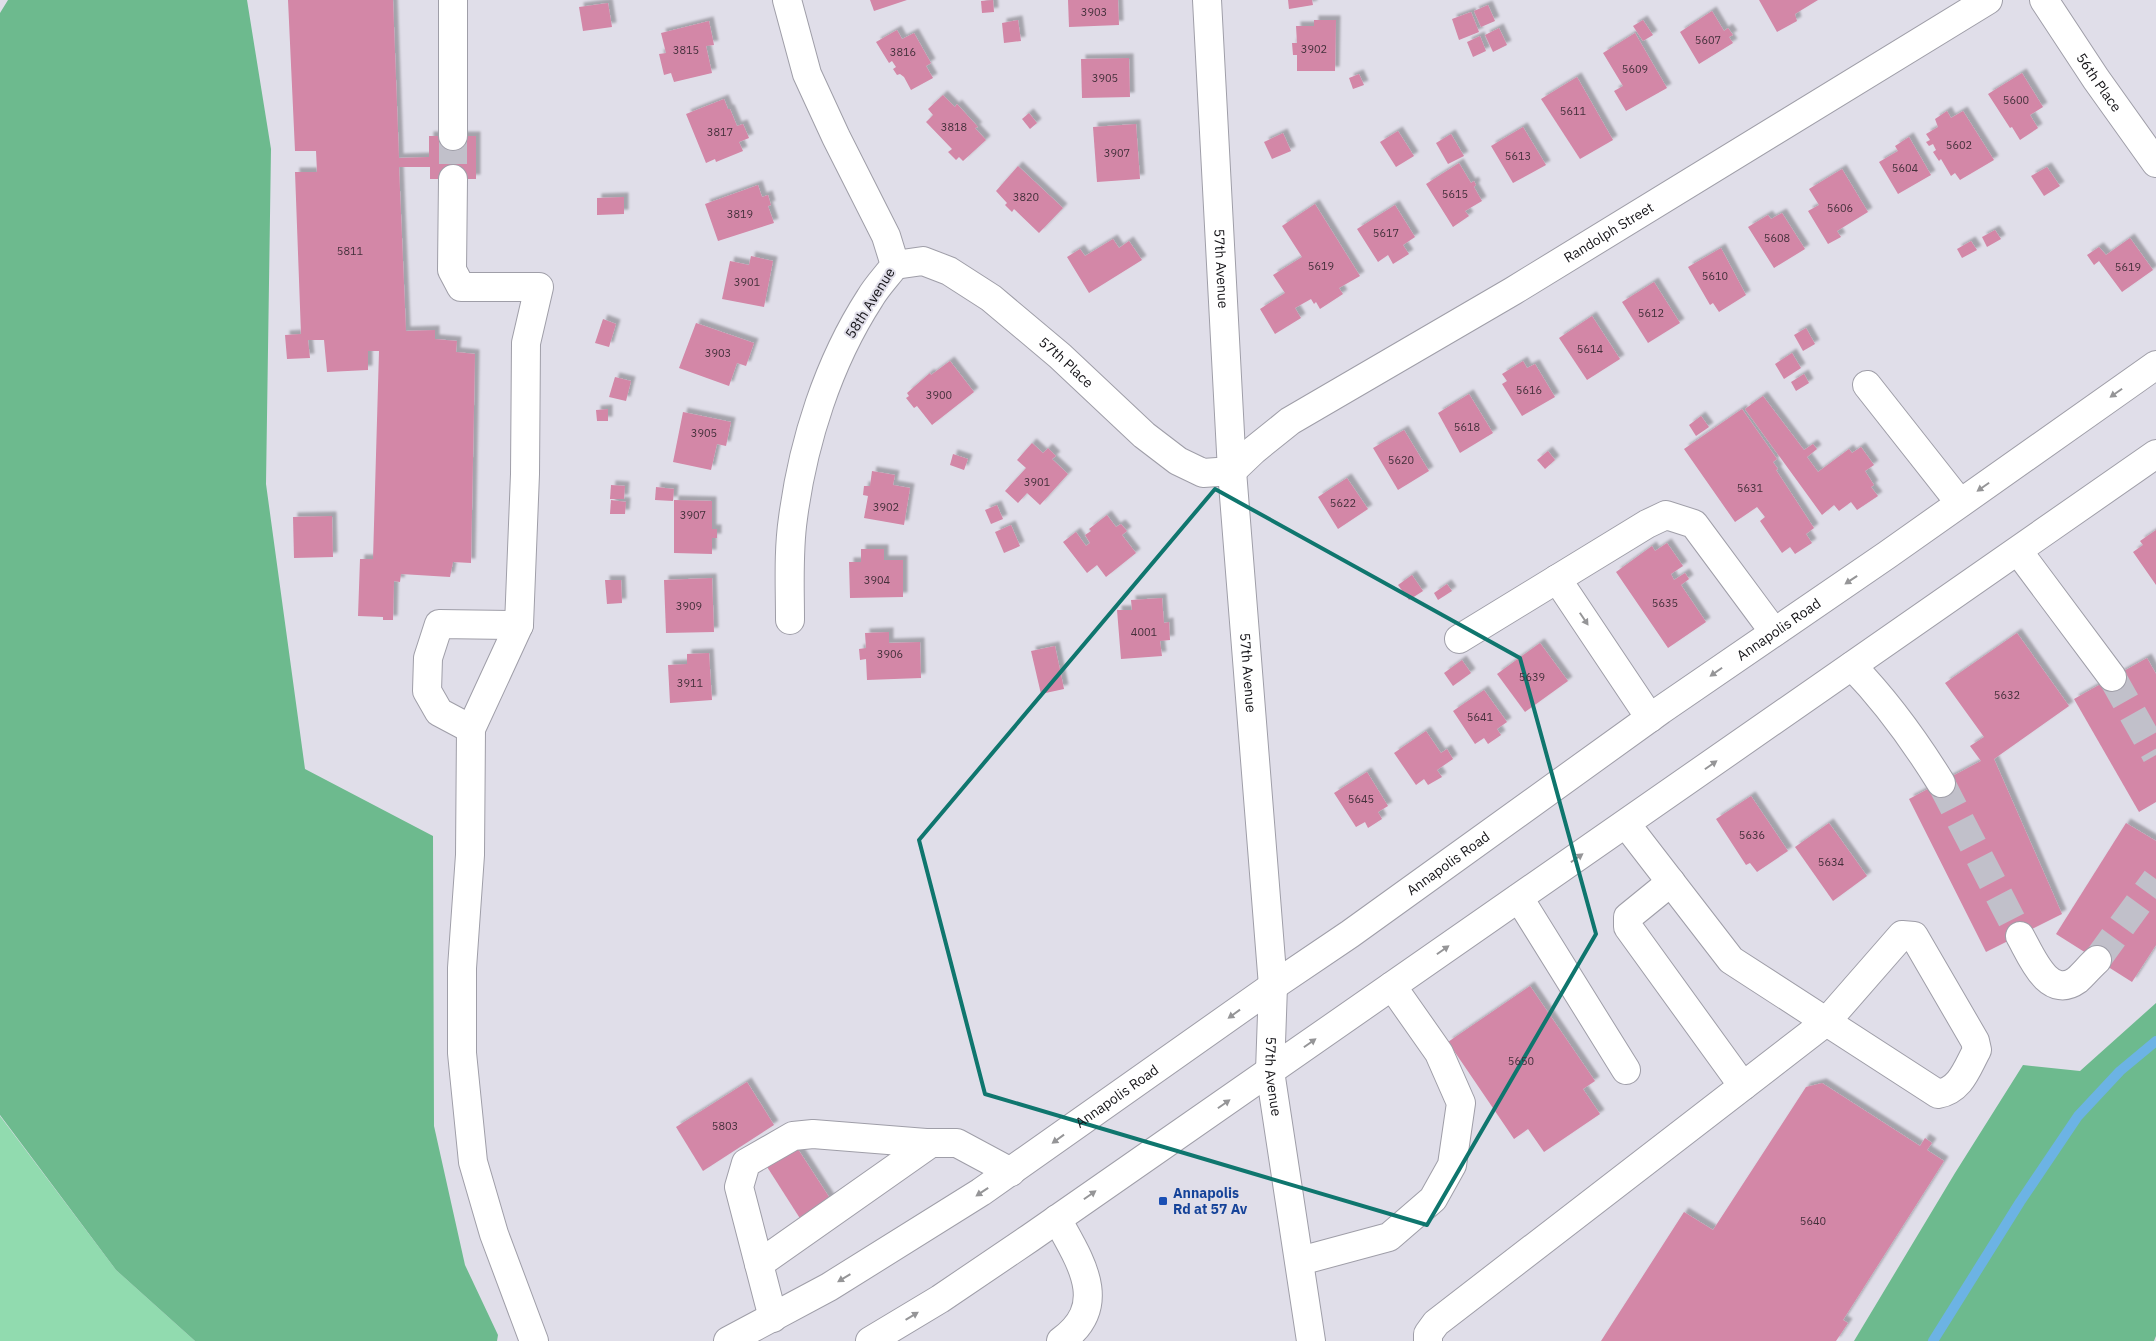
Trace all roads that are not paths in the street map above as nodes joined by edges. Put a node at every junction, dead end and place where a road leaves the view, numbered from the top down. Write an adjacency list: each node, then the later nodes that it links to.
1 (453, 0): 6 (street)
2 (787, 0): 9 (street, 58th Avenue)
3 (1207, 0): 13 (street, 57th Avenue)
4 (1988, 0): 13 (street, Randolph Street)
5 (2044, 0): 7 (street, 56th Place)
6 (453, 136)
7 (2154, 158)
8 (453, 179): 18 (street)
9 (895, 265): 13 (street, 57th Place); 17 (street, 58th Avenue)
10 (2156, 365): 14 (street, Annapolis Road, one-way to 14)
11 (1867, 385): 14 (street)
12 (2156, 454): 15 (street)
13 (1232, 471): 31 (street, 57th Avenue)
14 (1960, 503): 19 (street, Annapolis Road, one-way to 19)
15 (2018, 551): 21 (street); 22 (street)
16 (1557, 579): 19 (street); 20 (street); 23 (street, one-way to 23)
17 (790, 620)
18 (519, 625): 24 (street); 24 (street)
19 (1774, 632): 23 (street, Annapolis Road, one-way to 23)
20 (1459, 639)
21 (1852, 666): 25 (street); 26 (street, one-way to 21)
22 (2112, 677)
23 (1650, 718): 31 (street, Annapolis Road)
24 (471, 729): 43 (street)
25 (1941, 783)
26 (1626, 824): 27 (street); 28 (street, one-way to 26)
27 (1672, 882): 33 (street); 36 (street)
28 (1520, 898): 32 (street, one-way to 28); 34 (street)
29 (2020, 936): 30 (street)
30 (2097, 960)
31 (1273, 986): 35 (street, 57th Avenue); 38 (street, Annapolis Road, one-way to 38)
32 (1392, 986): 35 (street, one-way to 32); 40 (street)
33 (1826, 1022): 33 (street); 36 (street)
34 (1626, 1070)
35 (1270, 1071): 39 (street, one-way to 35); 40 (street, 57th Avenue)
36 (1743, 1086): 48 (street)
37 (931, 1143): 38 (street); 41 (street); 41 (street)
38 (1011, 1172): 42 (street, Annapolis Road, one-way to 42)
39 (1057, 1219): 45 (street, one-way to 39); 46 (street)
40 (1300, 1261): 47 (street, 57th Avenue)
41 (759, 1264): 42 (street)
42 (773, 1318): 44 (street, Annapolis Road)
43 (534, 1341)
44 (728, 1341)
45 (870, 1341)
46 (1061, 1341)
47 (1312, 1341)
48 (1428, 1341)

